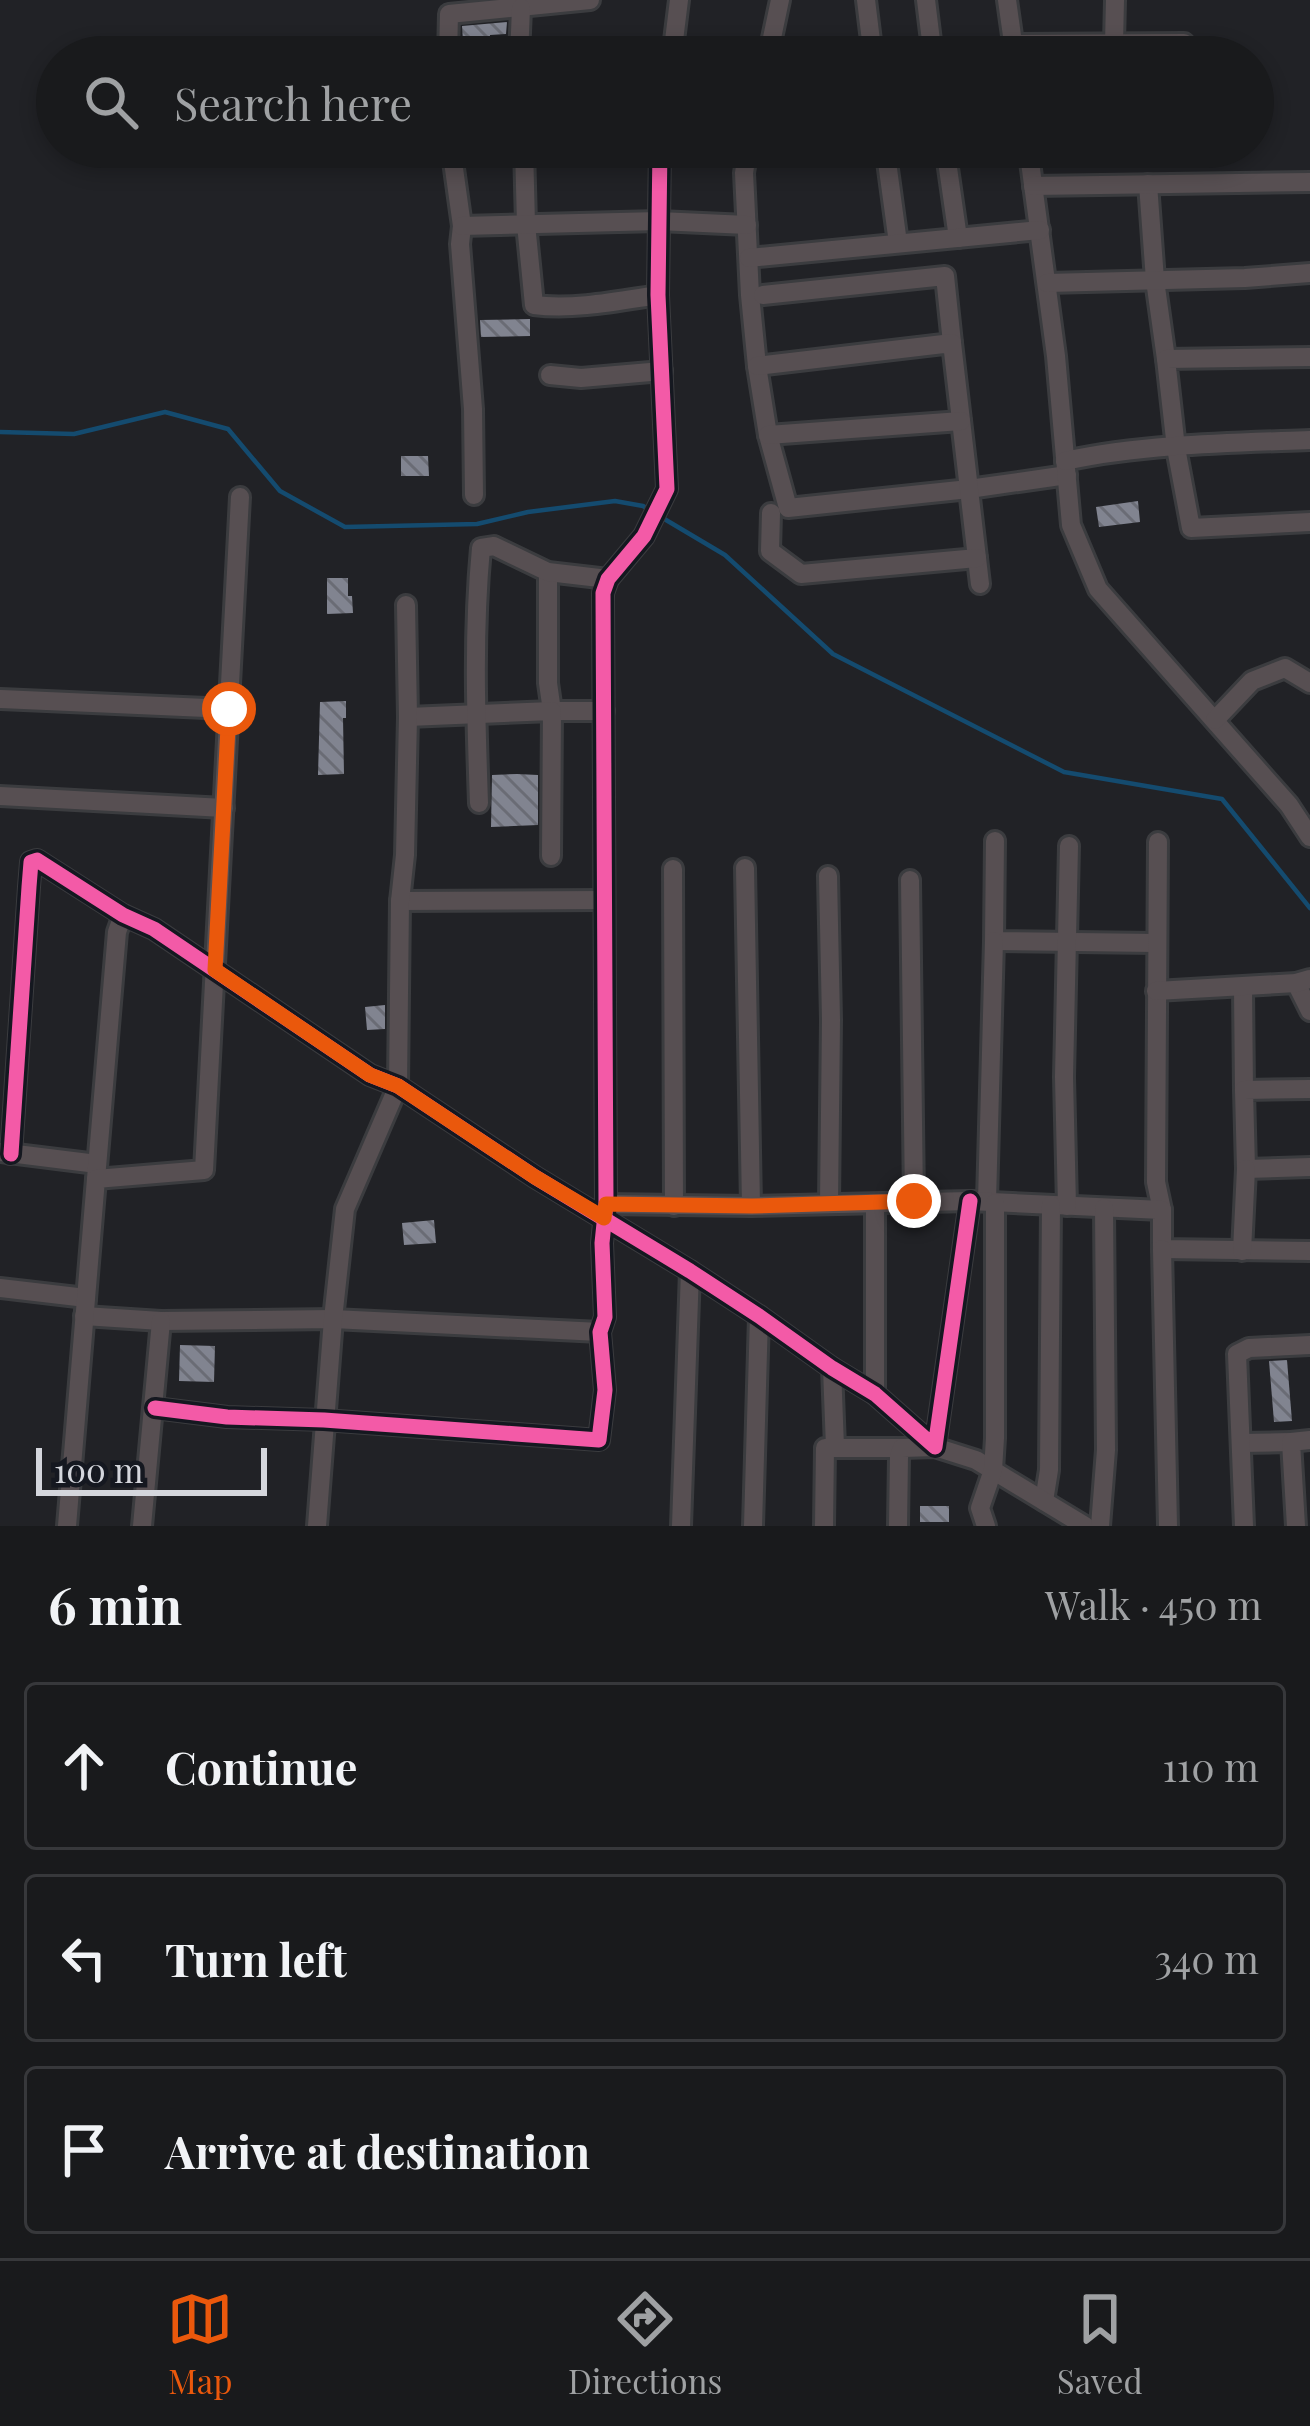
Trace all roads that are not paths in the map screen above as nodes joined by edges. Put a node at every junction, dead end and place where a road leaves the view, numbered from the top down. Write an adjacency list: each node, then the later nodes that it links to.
1 (590, 0): 9 (street)
2 (679, 0): 12 (street)
3 (780, 0): 13 (street)
4 (866, 0): 14 (street)
5 (926, 0): 15 (street)
6 (1007, 0): 16 (street)
7 (1115, 0): 17 (street)
8 (467, 5): 9 (street); 10 (street)
9 (521, 8): 11 (street)
10 (448, 36)
11 (520, 36)
12 (674, 36)
13 (772, 36)
14 (870, 36)
15 (930, 36)
16 (1012, 36)
17 (1114, 36)
18 (454, 168): 31 (street)
19 (525, 168): 29 (street)
20 (660, 168): 28 (street)
21 (745, 168): 30 (street)
22 (888, 168): 34 (street)
23 (948, 168): 33 (street)
24 (1031, 168): 27 (street)
25 (1310, 182): 26 (street)
26 (1148, 184): 27 (street); 37 (street)
27 (1034, 186): 32 (street)
28 (659, 220): 29 (street); 30 (street); 39 (street)
29 (526, 224): 31 (street); 39 (street)
30 (747, 225): 35 (street)
31 (462, 226): 53 (street)
32 (1040, 230): 33 (street); 38 (street)
33 (958, 238): 34 (street)
34 (898, 243): 35 (street)
35 (749, 258): 44 (street)
36 (1310, 273): 37 (street)
37 (1155, 280): 38 (street); 42 (street)
38 (1046, 283): 51 (street)
39 (658, 295): 45 (street)
40 (763, 295): 41 (street)
41 (952, 343): 44 (street); 47 (street)
42 (1166, 358): 43 (street); 50 (street)
43 (1310, 358)
44 (757, 366): 48 (street)
45 (662, 371): 46 (street); 59 (street)
46 (550, 375)
47 (961, 421): 48 (street); 52 (street)
48 (768, 435): 52 (street)
49 (1310, 440): 50 (street)
50 (1176, 448): 51 (street); 56 (street)
51 (1066, 468): 52 (street); 69 (street)
52 (969, 489): 57 (street)
53 (474, 495)
54 (240, 497): 64 (street)
55 (771, 513): 57 (street)
56 (1310, 522)
57 (977, 558): 60 (street)
58 (548, 572): 59 (street); 65 (street); 67 (street)
59 (608, 580): 66 (street)
60 (980, 584)
61 (406, 605): 68 (street)
62 (1310, 683): 69 (street)
63 (1, 699): 64 (street)
64 (229, 709): 72 (street)
65 (552, 711): 66 (street); 67 (street); 77 (street)
66 (604, 711): 82 (street)
67 (476, 714): 68 (street); 71 (street)
68 (408, 717): 83 (street)
69 (1215, 720): 73 (street)
70 (0, 796): 72 (street)
71 (479, 803)
72 (224, 808): 88 (street)
73 (1310, 837)
74 (994, 841): 85 (street)
75 (1159, 842): 87 (street)
76 (1069, 847): 86 (street)
77 (550, 856)
78 (746, 868): 105 (street)
79 (673, 869): 104 (street)
80 (828, 876): 102 (street)
81 (910, 880): 100 (street)
82 (603, 900): 83 (street); 109 (street)
83 (400, 901): 93 (street)
84 (123, 915): 88 (street); 96 (street); 99 (street)
85 (994, 941): 86 (street); 101 (street)
86 (1066, 941): 87 (street); 106 (street)
87 (1156, 944): 91 (street)
88 (215, 970): 93 (street); 99 (street)
89 (1303, 981): 90 (street); 92 (street)
90 (1243, 988): 91 (street); 95 (street)
91 (1156, 991): 108 (street)
92 (1310, 1011)
93 (398, 1086): 109 (street); 117 (street)
94 (1310, 1089): 95 (street)
95 (1244, 1090): 98 (street)
96 (6, 1153): 99 (street)
97 (1310, 1167): 98 (street)
98 (1246, 1169): 111 (street)
99 (96, 1172): 115 (street)
100 (914, 1201): 101 (street); 103 (street)
101 (984, 1202): 106 (street); 129 (street); 130 (street)
102 (829, 1203): 103 (street); 105 (street)
103 (875, 1204): 122 (street)
104 (674, 1206): 105 (street); 109 (street)
105 (752, 1206)
106 (1059, 1206): 107 (street); 131 (street)
107 (1104, 1208): 108 (street); 142 (street)
108 (1162, 1210): 110 (street)
109 (605, 1211): 113 (street); 119 (street)
110 (1162, 1249): 111 (street); 143 (street)
111 (1242, 1251): 112 (street)
112 (1310, 1252)
113 (690, 1271): 116 (street); 136 (street)
114 (0, 1288): 115 (street)
115 (85, 1307): 118 (street); 132 (street)
116 (759, 1316): 121 (street); 137 (street)
117 (333, 1319): 118 (street); 119 (street); 124 (street)
118 (161, 1321): 123 (street)
119 (600, 1332): 124 (street)
120 (1310, 1346): 126 (street)
121 (832, 1368): 122 (street); 127 (street)
122 (875, 1394): 129 (street)
123 (155, 1408): 124 (street); 134 (street)
124 (324, 1420): 135 (street)
125 (1301, 1441): 126 (street); 145 (street)
126 (1241, 1443): 144 (street)
127 (836, 1447): 128 (street); 138 (street)
128 (902, 1448): 129 (street); 139 (street)
129 (935, 1448): 130 (street)
130 (993, 1470): 131 (street); 140 (street)
131 (1044, 1501): 141 (street)
132 (67, 1521): 133 (street)
133 (88, 1526)
134 (142, 1526)
135 (317, 1526)
136 (681, 1526)
137 (753, 1526)
138 (824, 1526)
139 (898, 1526)
140 (986, 1526)
141 (1085, 1526)
142 (1100, 1526)
143 (1168, 1526)
144 (1244, 1526)
145 (1295, 1526)

